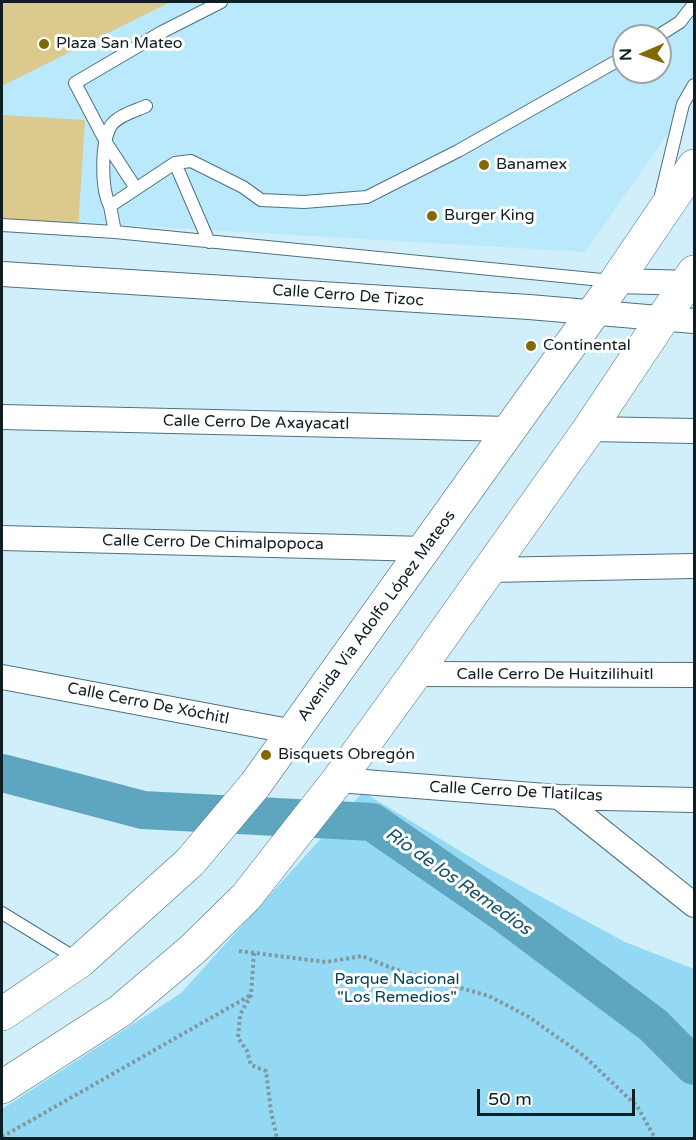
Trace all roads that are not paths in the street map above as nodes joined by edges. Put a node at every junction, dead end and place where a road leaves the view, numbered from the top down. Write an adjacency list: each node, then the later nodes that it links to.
1 (221, 2): 7 (lane)
2 (694, 4): 3 (lane)
3 (672, 27)
4 (612, 64): 8 (lane)
5 (694, 85): 12 (lane)
6 (146, 106): 7 (lane)
7 (107, 144): 10 (lane); 11 (lane)
8 (175, 163): 10 (lane); 15 (lane)
9 (694, 166): 12 (main road, Avenida Via Adolfo López Mateos)
10 (135, 187): 11 (lane)
11 (110, 206): 14 (lane)
12 (655, 222): 18 (main road, Avenida Via Adolfo López Mateos)
13 (2, 225): 14 (lane)
14 (116, 232): 15 (lane)
15 (209, 242): 18 (lane)
16 (2, 274): 19 (street, Calle Cerro De Tizoc)
17 (692, 280): 18 (street); 20 (main road)
18 (616, 281): 19 (main road, Avenida Via Adolfo López Mateos)
19 (591, 314): 20 (street, Calle Cerro De Tizoc); 22 (main road, Avenida Via Adolfo López Mateos)
20 (679, 320): 23 (main road)
21 (2, 417): 22 (street, Calle Cerro De Axayacatl)
22 (510, 429): 26 (main road, Avenida Via Adolfo López Mateos)
23 (589, 429): 24 (street); 28 (main road)
24 (694, 431)
25 (2, 538): 26 (street, Calle Cerro De Chimalpopoca)
26 (424, 549): 32 (main road, Avenida Via Adolfo López Mateos)
27 (694, 566): 28 (street)
28 (489, 570): 29 (main road)
29 (415, 674): 30 (street, Calle Cerro De Huitzilihuitl); 33 (main road)
30 (694, 675)
31 (2, 677): 32 (street, Calle Cerro De Xóchitl)
32 (294, 732): 38 (main road, Avenida Via Adolfo López Mateos)
33 (329, 792): 34 (street, Calle Cerro De Tlatilcas); 40 (main road)
34 (559, 797): 35 (street, Calle Cerro De Tlatilcas); 36 (street)
35 (694, 800)
36 (694, 904)
37 (2, 913): 38 (lane)
38 (80, 961): 39 (main road, Avenida Via Adolfo López Mateos)
39 (2, 1014)
40 (2, 1087)

